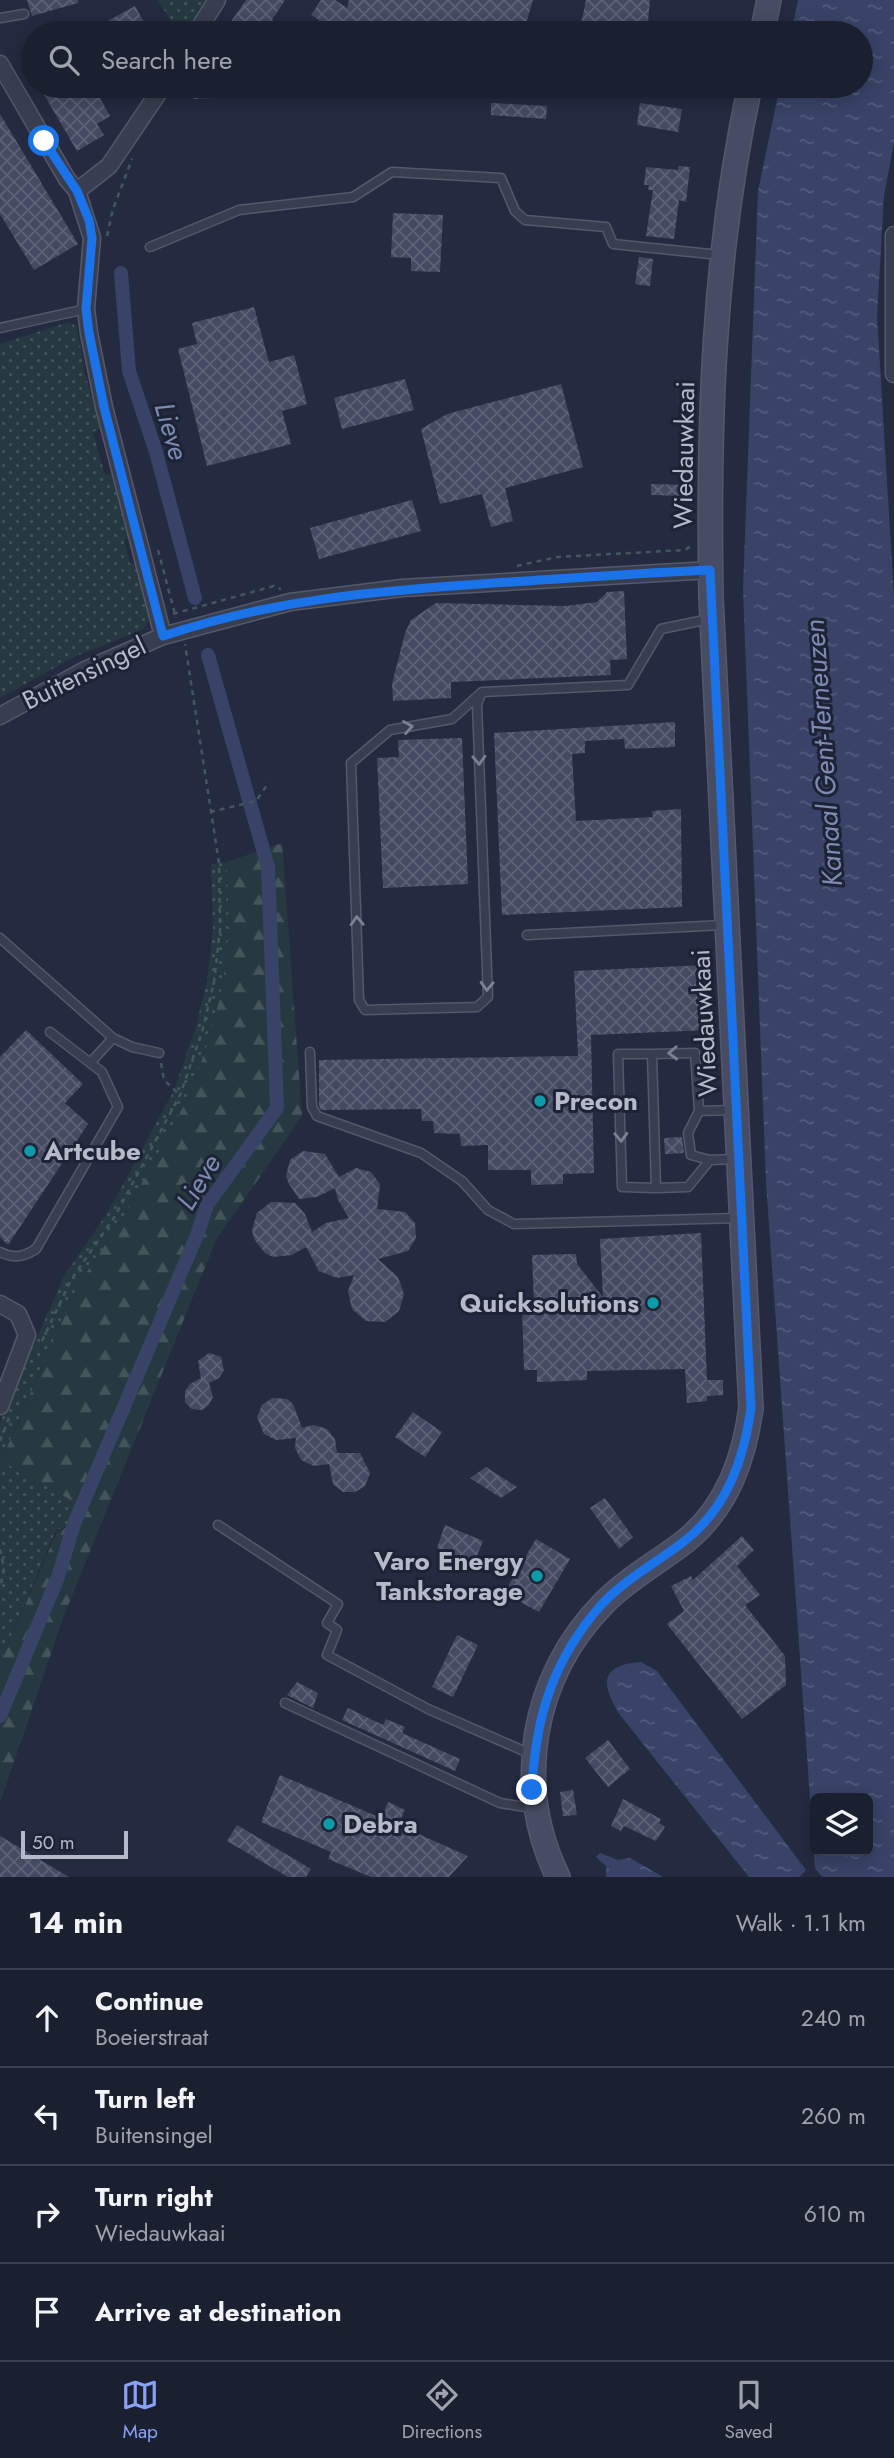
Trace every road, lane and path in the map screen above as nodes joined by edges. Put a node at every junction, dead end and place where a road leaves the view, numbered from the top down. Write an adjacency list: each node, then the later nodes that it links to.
1 (216, 0): 5 (street)
2 (769, 0): 6 (main road)
3 (24, 14): 4 (lane)
4 (0, 18)
5 (203, 21)
6 (764, 21)
7 (0, 66): 11 (street)
8 (155, 98): 11 (street)
9 (748, 98): 15 (main road, Wiedauwkaai)
10 (133, 159): 13 (path)
11 (77, 191): 16 (street)
12 (894, 235): 18 (street)
13 (104, 246)
14 (150, 247): 15 (lane)
15 (723, 255): 20 (main road, Wiedauwkaai)
16 (86, 309): 17 (lane); 24 (street)
17 (0, 328)
18 (894, 356): 19 (street)
19 (894, 374)
20 (710, 531): 21 (path); 22 (main road, Wiedauwkaai)
21 (557, 557)
22 (710, 570): 23 (main road, Wiedauwkaai); 24 (street, Buitensingel)
23 (712, 618): 25 (lane); 29 (main road, Wiedauwkaai)
24 (163, 636): 26 (street, Buitensingel)
25 (482, 692): 25 (lane, one-way to 25)
26 (0, 716)
27 (269, 782): 28 (path)
28 (211, 812)
29 (727, 925): 30 (lane); 39 (main road, Wiedauwkaai)
30 (527, 935)
31 (0, 938): 33 (lane)
32 (50, 1032): 37 (lane)
33 (113, 1038): 35 (lane); 37 (lane)
34 (310, 1052): 44 (lane)
35 (159, 1053): 38 (path)
36 (652, 1054): 40 (lane, one-way to 36); 43 (lane); 43 (lane, one-way to 43)
37 (90, 1063): 45 (lane)
38 (180, 1095)
39 (737, 1110): 40 (lane); 41 (main road, Wiedauwkaai)
40 (699, 1111): 42 (lane)
41 (739, 1159): 42 (lane); 44 (main road, Wiedauwkaai)
42 (710, 1160): 43 (lane)
43 (656, 1188)
44 (742, 1218): 52 (main road, Wiedauwkaai)
45 (0, 1252)
46 (0, 1304): 47 (street)
47 (0, 1406)
48 (218, 1525): 52 (lane)
49 (0, 1549): 50 (path)
50 (0, 1589)
51 (285, 1703): 53 (lane)
52 (533, 1755): 53 (main road, Wiedauwkaai)
53 (535, 1808): 54 (main road, Wiedauwkaai)
54 (558, 1877)

